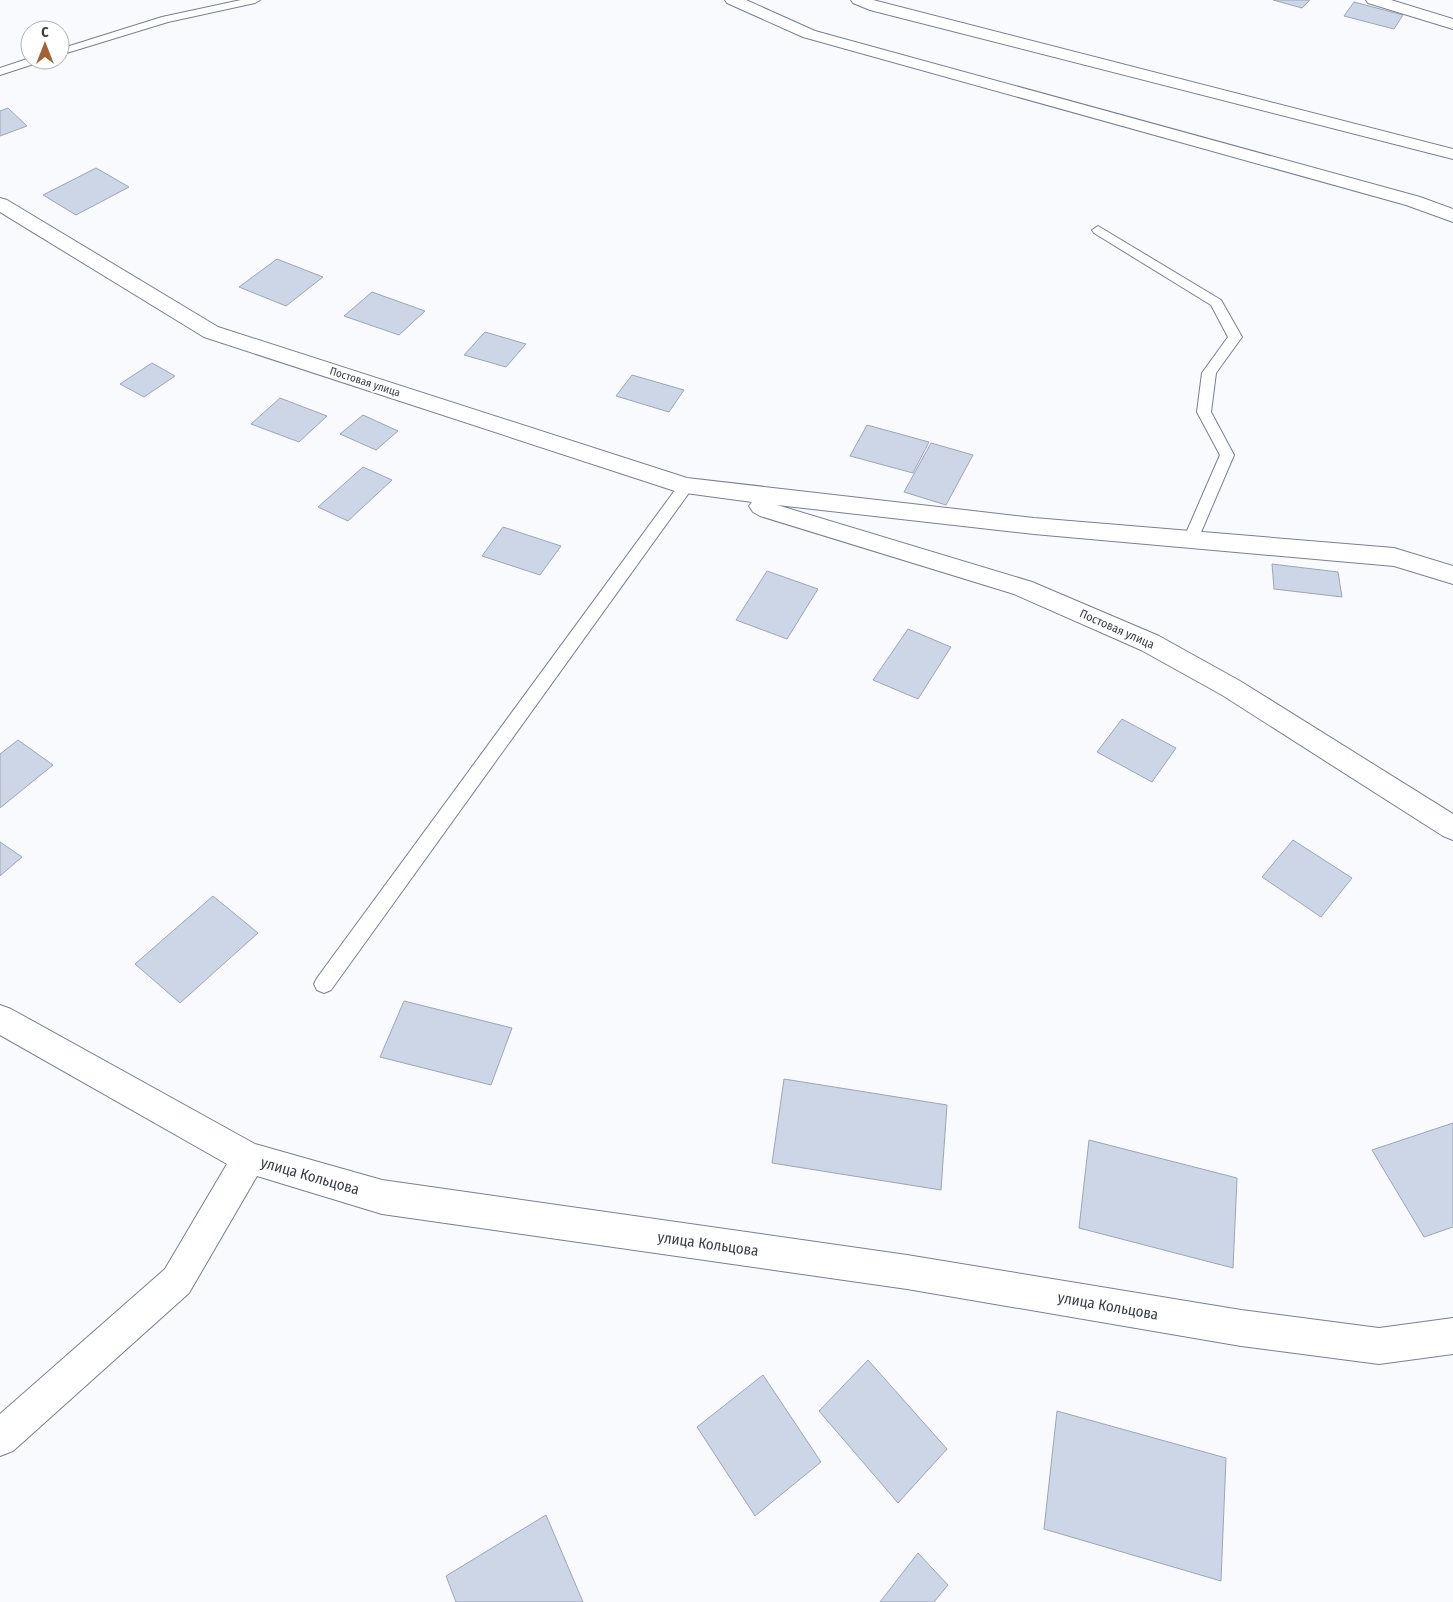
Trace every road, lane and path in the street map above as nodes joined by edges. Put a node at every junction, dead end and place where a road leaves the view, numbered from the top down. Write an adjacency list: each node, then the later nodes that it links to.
1 (255, 0): 6 (lane)
2 (732, 0): 11 (street)
3 (859, 0): 9 (street)
4 (1374, 0): 5 (street)
5 (1453, 24)
6 (70, 49)
7 (20, 65): 8 (lane)
8 (0, 72)
9 (1453, 154)
10 (0, 204): 13 (street, Постовая улица)
11 (1453, 216)
12 (1098, 230): 15 (lane)
13 (686, 486): 14 (street, Постовая улица); 18 (lane)
14 (756, 494): 15 (street, Постовая улица); 17 (street, Постовая улица)
15 (1190, 540): 16 (street, Постовая улица)
16 (1453, 575)
17 (1453, 828)
18 (324, 984)
19 (0, 1019): 20 (street, улица Кольцова)
20 (249, 1158): 21 (street, улица Кольцова); 22 (street)
21 (1453, 1336)
22 (0, 1438)

